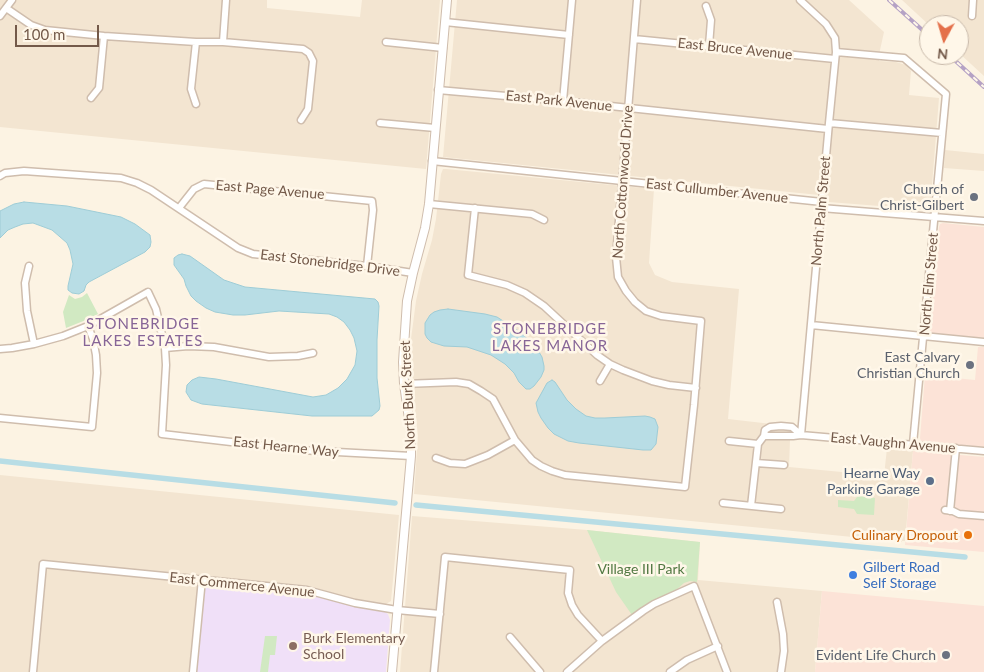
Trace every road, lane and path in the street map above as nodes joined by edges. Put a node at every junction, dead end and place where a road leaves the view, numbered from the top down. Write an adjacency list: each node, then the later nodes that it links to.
1 (12, 0): 9 (street)
2 (226, 0): 17 (street)
3 (447, 0): 12 (street, North Burk Street)
4 (572, 0): 13 (street)
5 (637, 0): 15 (street, North Cottonwood Drive)
6 (800, 0): 21 (street, North Palm Street)
7 (973, 0): 11 (street)
8 (706, 6): 19 (street)
9 (6, 8): 10 (street); 14 (street)
10 (0, 16)
11 (972, 16)
12 (445, 22): 13 (street); 20 (street, North Burk Street)
13 (569, 35): 25 (street)
14 (104, 36): 16 (street); 24 (street)
15 (634, 39): 19 (street, East Bruce Avenue); 27 (street, North Cottonwood Drive)
16 (196, 42): 17 (street); 26 (street)
17 (222, 42): 28 (street)
18 (386, 42): 20 (street)
19 (709, 46): 21 (street, East Bruce Avenue)
20 (442, 48): 22 (street, North Burk Street)
21 (836, 55): 23 (street, East Bruce Avenue); 30 (street, North Palm Street)
22 (438, 90): 25 (street, East Park Avenue); 31 (street, North Burk Street)
23 (946, 94): 32 (street, North Elm Street)
24 (91, 98)
25 (563, 101): 27 (street, East Park Avenue)
26 (196, 104)
27 (629, 108): 30 (street, East Park Avenue); 35 (street, North Cottonwood Drive)
28 (301, 120)
29 (380, 123): 31 (street)
30 (829, 126): 32 (street, East Park Avenue); 37 (street, North Palm Street)
31 (435, 128): 33 (street, North Burk Street)
32 (942, 133): 40 (street, North Elm Street)
33 (432, 162): 35 (street, East Cullumber Avenue); 36 (street, North Burk Street)
34 (0, 176): 38 (street, East Stonebridge Drive)
35 (622, 181): 37 (street, East Cullumber Avenue); 57 (street, North Cottonwood Drive)
36 (429, 204): 39 (street); 45 (street, North Burk Street)
37 (821, 205): 40 (street, East Cullumber Avenue); 46 (street, North Palm Street)
38 (179, 208): 44 (street, East Stonebridge Drive); 44 (street, East Page Avenue)
39 (475, 208): 41 (street); 54 (street)
40 (935, 217): 42 (street, East Cullumber Avenue); 48 (street, North Elm Street)
41 (544, 220)
42 (984, 221)
43 (29, 266): 50 (street)
44 (367, 266): 45 (street, East Stonebridge Drive)
45 (413, 273): 56 (street, North Burk Street)
46 (811, 325): 48 (street); 59 (street, North Palm Street)
47 (88, 326): 50 (street); 52 (street); 58 (street)
48 (924, 336): 49 (street); 63 (street, North Elm Street)
49 (984, 342)
50 (34, 344): 51 (street)
51 (0, 348)
52 (166, 348): 53 (street); 66 (street, East Hearne Way)
53 (313, 353)
54 (610, 364): 55 (street); 57 (street)
55 (600, 381)
56 (404, 384): 60 (street); 66 (street, North Burk Street)
57 (696, 388): 60 (street, North Cottonwood Drive)
58 (0, 418)
59 (801, 435): 62 (street, East Vaughn Avenue); 63 (street, East Vaughn Avenue)
60 (514, 440): 67 (street)
61 (729, 441): 62 (street)
62 (758, 444): 68 (street)
63 (913, 444): 64 (street, East Vaughn Avenue)
64 (956, 448): 65 (street, East Vaughn Avenue); 73 (street)
65 (984, 451)
66 (411, 456): 76 (street, North Burk Street)
67 (436, 458)
68 (756, 463): 69 (street); 71 (street)
69 (784, 465)
70 (723, 503): 71 (street)
71 (751, 506): 72 (street)
72 (781, 509)
73 (984, 516)
74 (202, 579): 76 (street, East Commerce Avenue); 81 (street, East Commerce Avenue); 82 (street)
75 (777, 602): 89 (street)
76 (397, 610): 77 (street, East Commerce Avenue); 83 (street, North Burk Street)
77 (440, 614): 79 (street); 84 (street)
78 (510, 637): 85 (street)
79 (602, 642): 80 (street); 86 (street)
80 (718, 646): 87 (street); 88 (street)
81 (33, 672)
82 (193, 672)
83 (392, 672)
84 (434, 672)
85 (540, 672)
86 (567, 672)
87 (670, 672)
88 (727, 672)
89 (781, 672)

